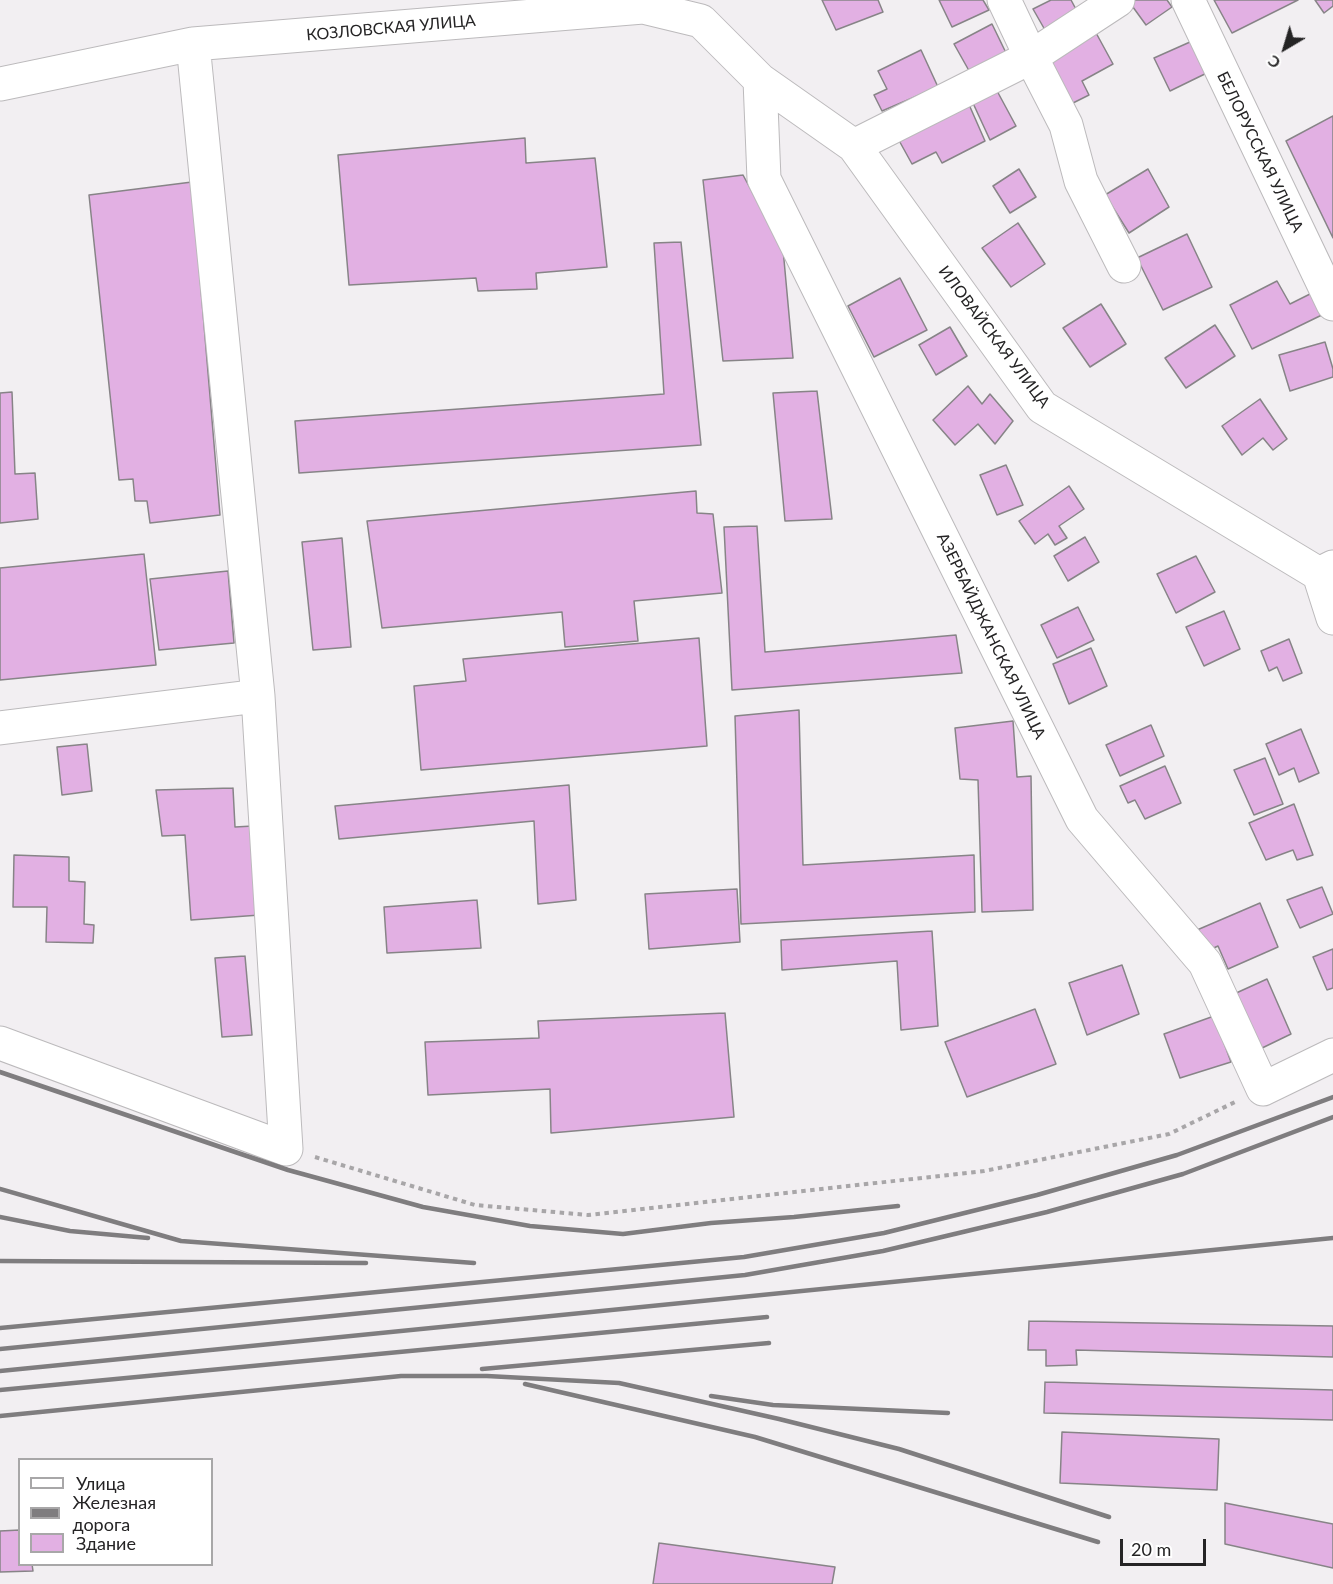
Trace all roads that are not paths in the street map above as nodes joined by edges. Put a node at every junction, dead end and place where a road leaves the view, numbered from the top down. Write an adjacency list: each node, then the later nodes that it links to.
1 (1004, 0): 5 (street)
2 (1118, 0): 5 (street)
3 (1188, 0): 10 (street, БЕЛОРУССКАЯ УЛИЦА)
4 (193, 44): 6 (street, КОЗЛОВСКАЯ УЛИЦА); 7 (street, КОЗЛОВСКАЯ УЛИЦА); 13 (street)
5 (1031, 57): 8 (street); 9 (street)
6 (759, 80): 8 (street, ИЛОВАЙСКАЯ УЛИЦА); 16 (street, АЗЕРБАЙДЖАНСКАЯ УЛИЦА)
7 (0, 84)
8 (854, 146): 11 (street, ИЛОВАЙСКАЯ УЛИЦА)
9 (1124, 266)
10 (1333, 304)
11 (1326, 571): 12 (street)
12 (1333, 618)
13 (258, 696): 14 (street); 15 (street)
14 (0, 728)
15 (0, 1043)
16 (1333, 1055)

